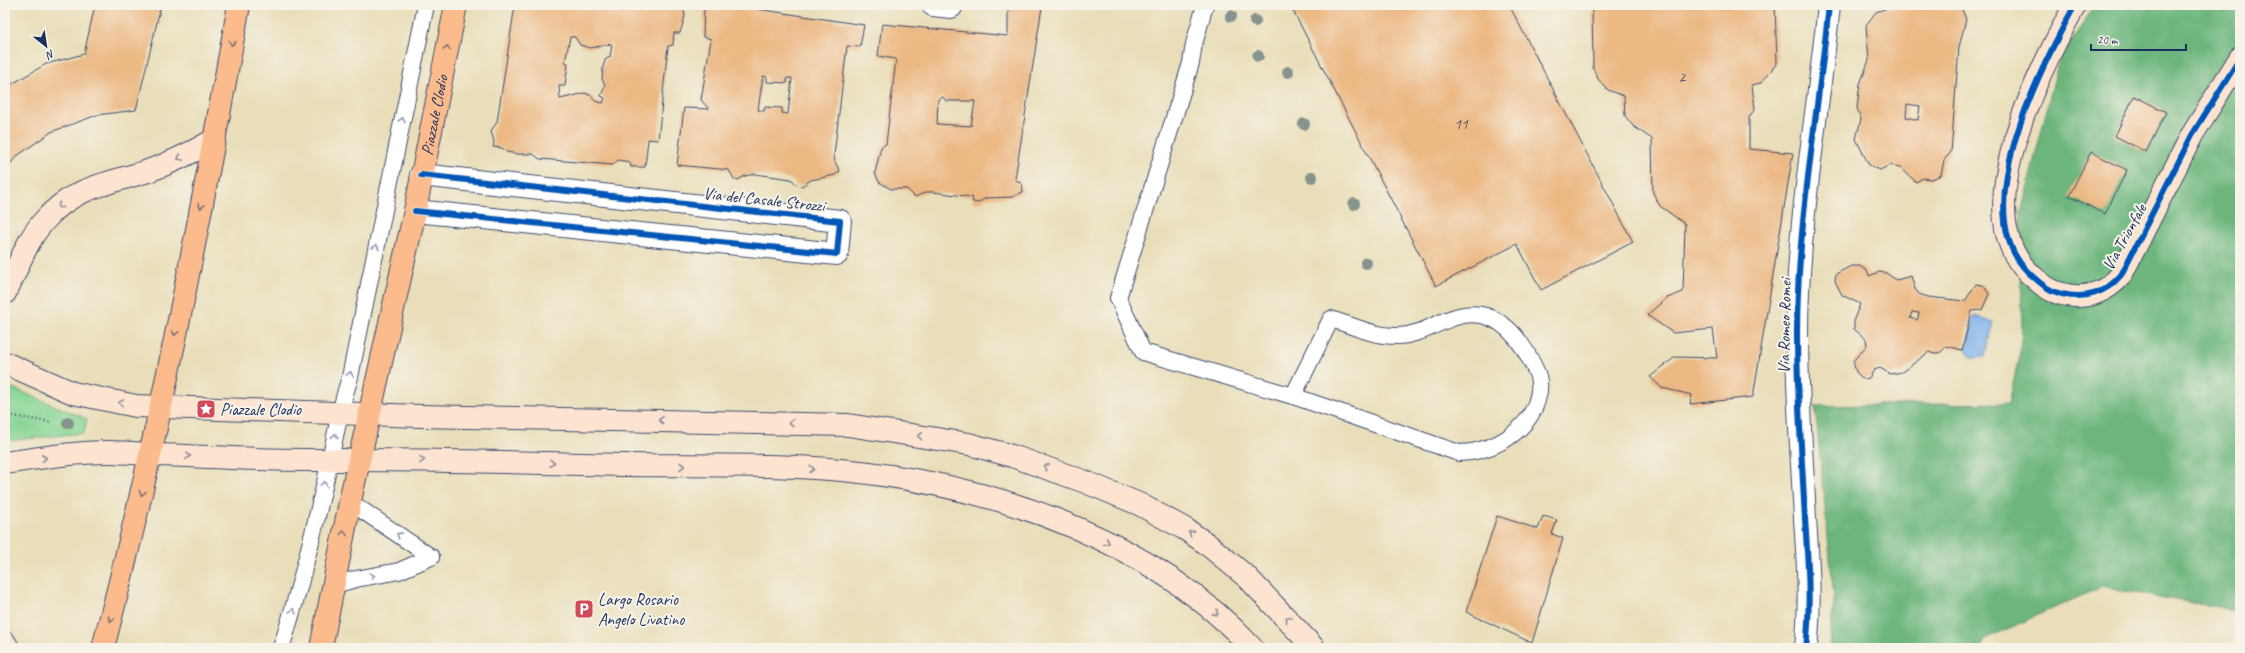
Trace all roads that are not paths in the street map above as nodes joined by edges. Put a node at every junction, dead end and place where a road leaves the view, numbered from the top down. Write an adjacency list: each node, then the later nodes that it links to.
1 (239, 5): 8 (main road, one-way to 8)
2 (426, 5): 15 (lane, Piazzale Clodio, one-way to 2)
3 (456, 5): 9 (main road, Piazzale Clodio, one-way to 3)
4 (1205, 5): 13 (lane)
5 (1829, 5): 30 (street, Via Romeo Romei)
6 (2075, 5): 7 (main road, Via Trionfale)
7 (2240, 58)
8 (214, 140): 11 (main road, one-way to 11); 14 (main road, one-way to 14)
9 (421, 175): 10 (main road, Piazzale Clodio); 10 (street, Via del Casale Strozzi)
10 (415, 211): 16 (main road, Piazzale Clodio)
11 (5, 293)
12 (5, 363): 14 (main road, one-way to 12)
13 (1293, 396): 13 (lane)
14 (160, 406): 15 (main road); 17 (main road)
15 (339, 412): 16 (main road); 19 (lane, Piazzale Clodio, one-way to 15)
16 (370, 413): 18 (main road, Piazzale Clodio); 29 (main road, one-way to 16)
17 (149, 454): 19 (main road, one-way to 19); 20 (main road, one-way to 17); 25 (main road, one-way to 25)
18 (359, 459): 19 (main road); 21 (main road, Piazzale Clodio); 28 (main road, one-way to 28)
19 (330, 460): 26 (lane, Piazzale Clodio, one-way to 19)
20 (5, 463)
21 (350, 502): 22 (main road, Piazzale Clodio, one-way to 21); 22 (lane, one-way to 21)
22 (334, 585): 27 (main road, Piazzale Clodio)
23 (5, 644): 24 (main road)
24 (8, 648)
25 (103, 648)
26 (282, 648)
27 (321, 648)
28 (1252, 648)
29 (1314, 648)
30 (1806, 648)

